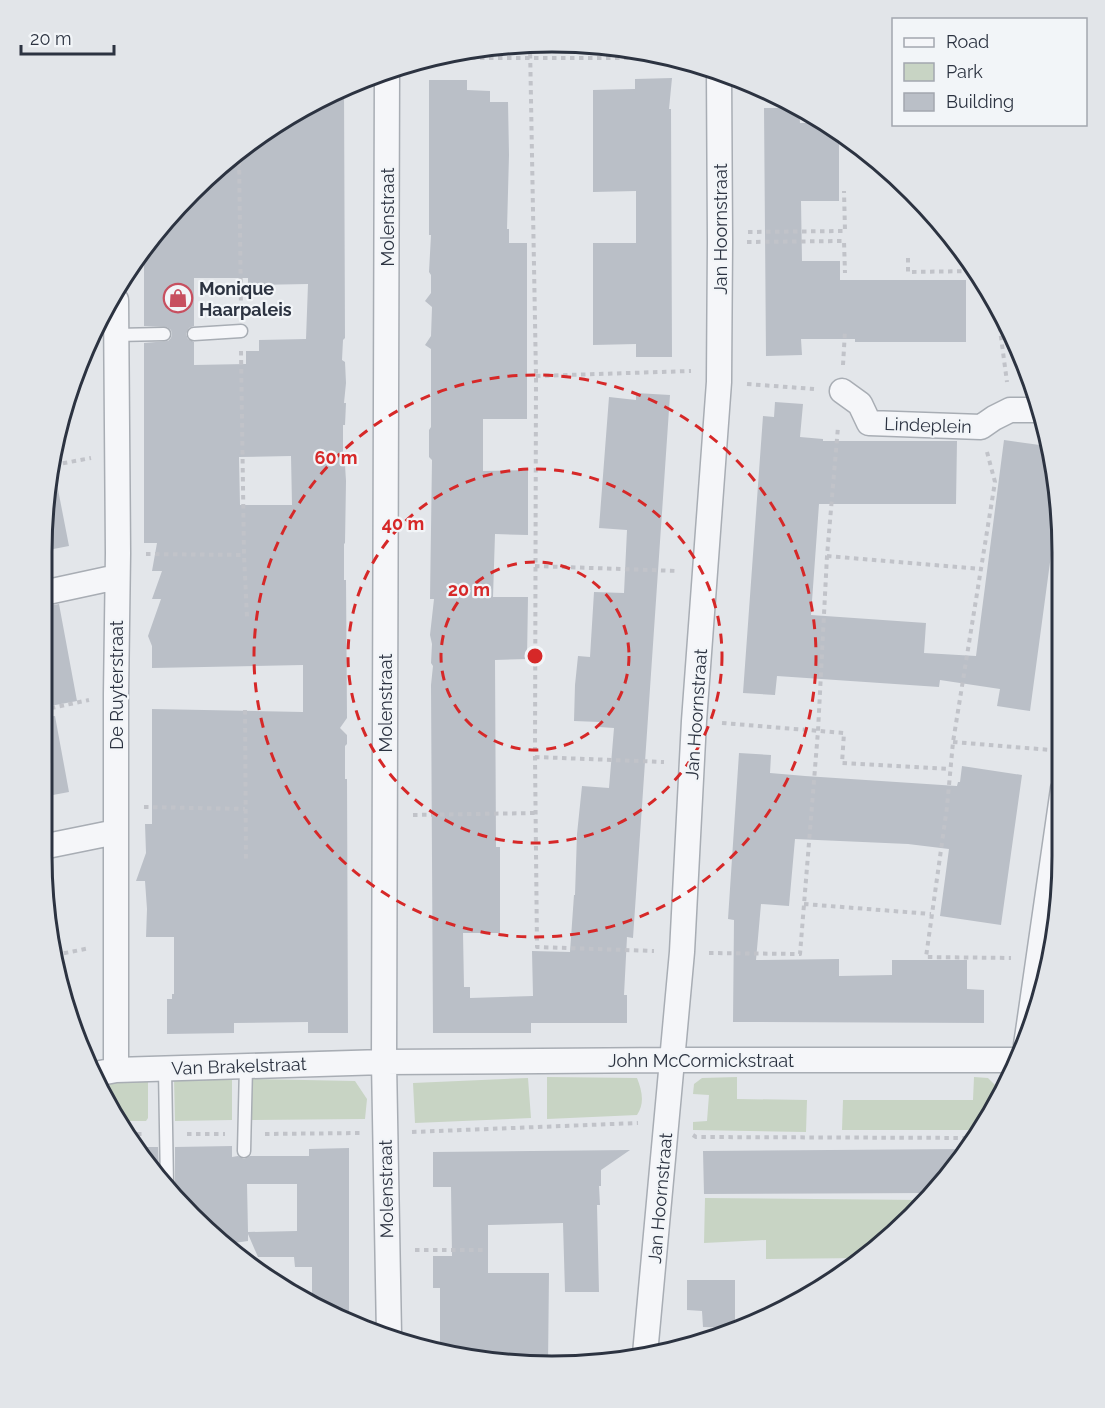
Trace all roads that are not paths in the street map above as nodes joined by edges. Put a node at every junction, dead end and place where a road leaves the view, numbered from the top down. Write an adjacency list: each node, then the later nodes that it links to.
1 (387, 81): 18 (street, Molenstraat)
2 (719, 81): 16 (street, Jan Hoornstraat)
3 (112, 316): 7 (street, De Ruyterstraat)
4 (241, 331): 6 (lane)
5 (165, 334): 7 (lane)
6 (194, 334)
7 (106, 337): 10 (street, De Ruyterstraat)
8 (842, 391): 9 (street, Lindeplein)
9 (1031, 411)
10 (117, 577): 11 (street); 12 (street, De Ruyterstraat)
11 (52, 591)
12 (116, 832): 13 (street); 21 (street, De Ruyterstraat)
13 (52, 845)
14 (1052, 866): 15 (street)
15 (1034, 989)
16 (673, 1060): 17 (street, John McCormickstraat); 18 (street, John McCormickstraat); 25 (street, Jan Hoornstraat)
17 (1008, 1060)
18 (384, 1062): 19 (street, Van Brakelstraat); 24 (street, Molenstraat)
19 (246, 1066): 20 (street, Van Brakelstraat); 22 (lane)
20 (165, 1069): 21 (street, Van Brakelstraat); 23 (lane)
21 (106, 1072)
22 (244, 1151)
23 (167, 1173)
24 (388, 1327)
25 (646, 1347)

